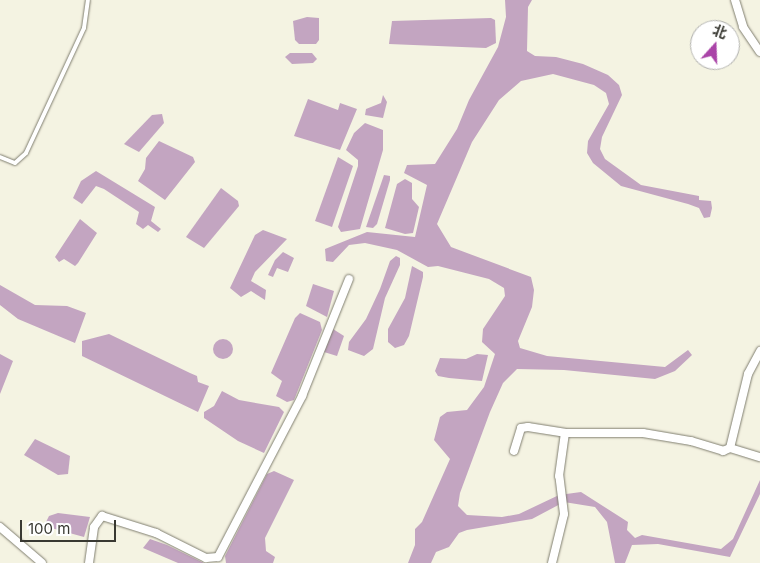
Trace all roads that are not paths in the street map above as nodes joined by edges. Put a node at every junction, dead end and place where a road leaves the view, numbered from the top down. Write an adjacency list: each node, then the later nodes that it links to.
1 (88, 0): 4 (lane)
2 (734, 0): 3 (street)
3 (760, 52)
4 (0, 157)
5 (348, 279): 13 (street)
6 (760, 351): 8 (street)
7 (565, 432): 8 (street); 9 (street); 14 (street)
8 (730, 448): 10 (street)
9 (514, 451)
10 (760, 457)
11 (0, 527): 12 (street)
12 (42, 563)
13 (89, 563)
14 (552, 563)

